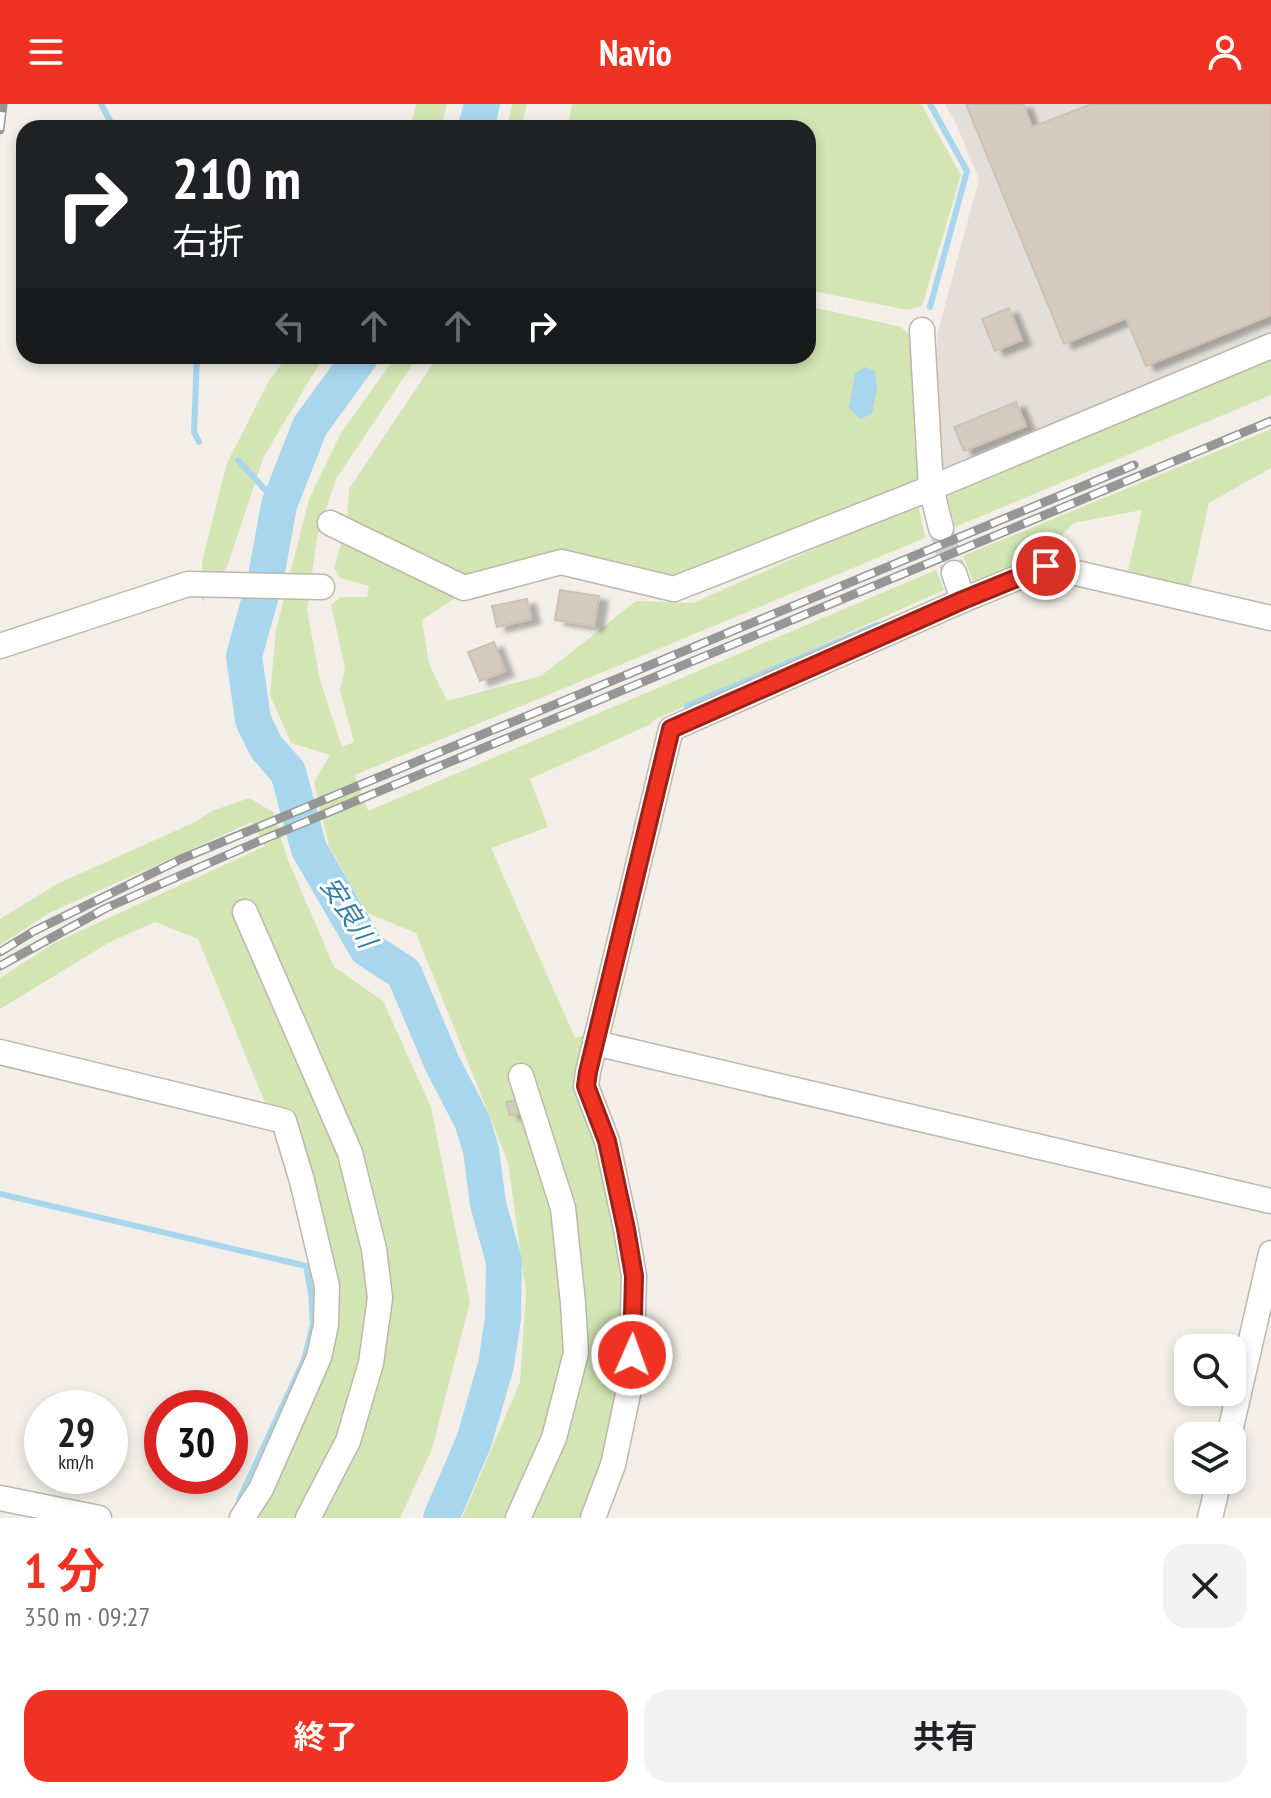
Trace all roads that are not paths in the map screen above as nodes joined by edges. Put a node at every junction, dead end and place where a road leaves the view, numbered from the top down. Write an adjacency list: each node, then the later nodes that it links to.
1 (922, 330): 3 (street)
2 (1271, 346): 3 (street)
3 (931, 488): 4 (street); 5 (street)
4 (330, 523)
5 (941, 528)
6 (954, 573): 8 (street)
7 (317, 587): 10 (street)
8 (963, 600): 9 (street); 12 (street)
9 (1271, 618)
10 (0, 646)
11 (245, 912): 22 (street)
12 (595, 1043): 15 (street); 24 (street)
13 (0, 1052): 21 (street)
14 (521, 1076): 23 (street)
15 (1271, 1201)
16 (1271, 1253): 17 (street)
17 (1232, 1422)
18 (1216, 1494): 25 (street)
19 (0, 1498): 20 (street)
20 (99, 1518)
21 (242, 1518)
22 (308, 1518)
23 (518, 1518)
24 (593, 1518)
25 (1210, 1518)

